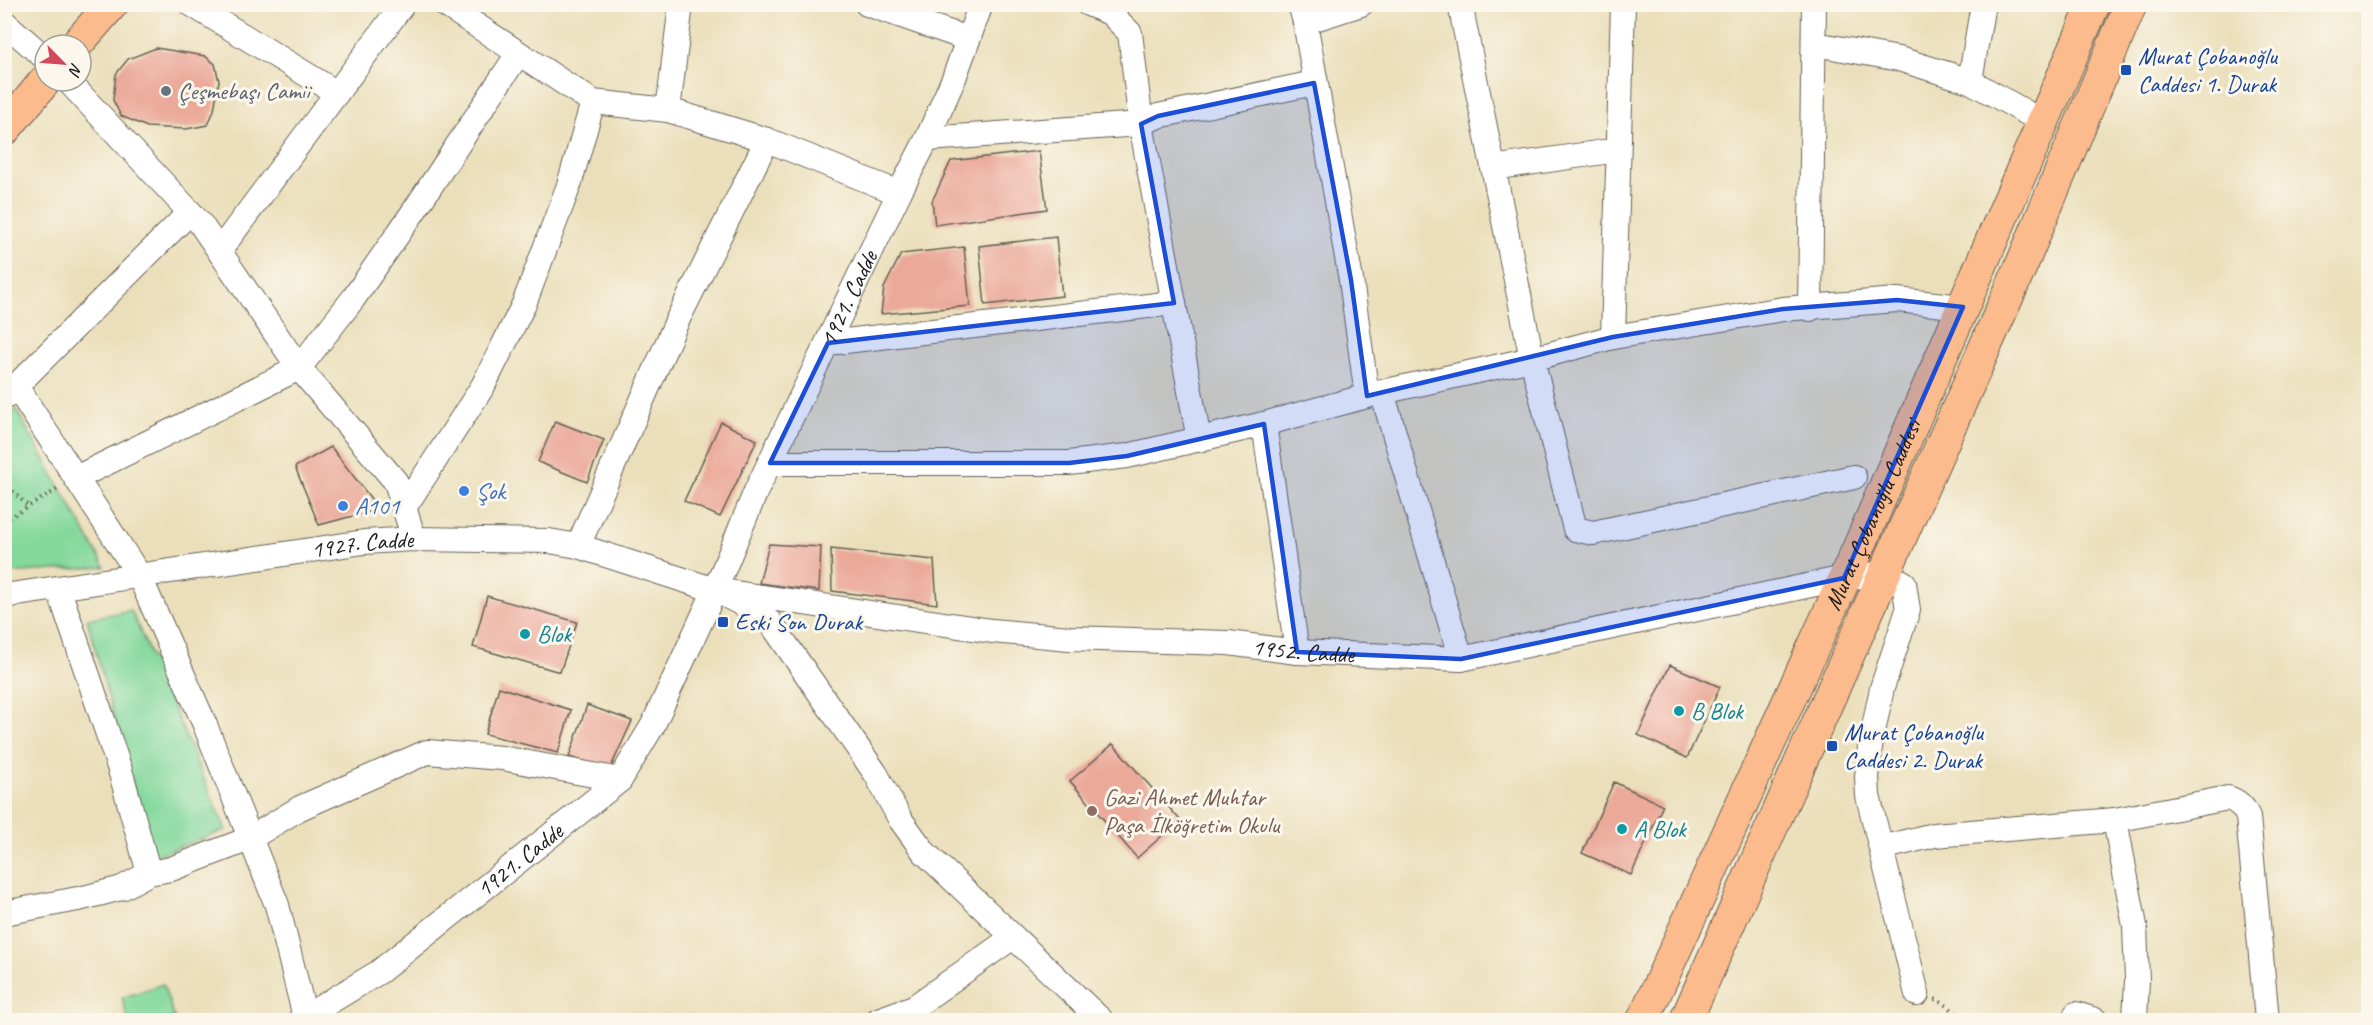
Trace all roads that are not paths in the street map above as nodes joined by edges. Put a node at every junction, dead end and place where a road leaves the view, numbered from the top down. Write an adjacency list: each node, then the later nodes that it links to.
1 (112, 4): 18 (main road)
2 (191, 4): 27 (street)
3 (403, 4): 27 (street)
4 (444, 4): 22 (street)
5 (681, 4): 29 (street)
6 (867, 4): 19 (street)
7 (981, 4): 19 (street, 1921. Cadde)
8 (1088, 4): 31 (street)
9 (1361, 4): 16 (street)
10 (1460, 4): 36 (street)
11 (1623, 4): 35 (street)
12 (1814, 4): 20 (street)
13 (1983, 4): 23 (street)
14 (2094, 4): 30 (main road, Murat Çobanoğlu Caddesi)
15 (2131, 4): 57 (main road, Murat Çobanoğlu Caddesi)
16 (1302, 13): 24 (street)
17 (4, 22): 21 (street)
18 (87, 33)
19 (968, 39): 33 (street, 1921. Cadde)
20 (1815, 44): 23 (street); 42 (street)
21 (33, 47)
22 (518, 54): 28 (street); 46 (street)
23 (1970, 81): 30 (street)
24 (1314, 83): 31 (street); 48 (street)
25 (35, 93): 32 (main road)
26 (79, 93): 38 (street)
27 (337, 93): 39 (street)
28 (593, 102): 29 (street); 54 (street)
29 (668, 110): 34 (street)
30 (2043, 123): 41 (main road, Murat Çobanoğlu Caddesi)
31 (1141, 124): 33 (street); 40 (street)
32 (4, 130)
33 (927, 139): 37 (street, 1921. Cadde)
34 (767, 140): 37 (street); 56 (street)
35 (1617, 150): 36 (street); 43 (street)
36 (1493, 168): 45 (street)
37 (899, 193): 44 (street, 1921. Cadde)
38 (190, 212): 39 (street); 47 (street)
39 (220, 250): 46 (street)
40 (1174, 303): 44 (street); 50 (street)
41 (1963, 308): 42 (street); 59 (main road, Murat Çobanoğlu Caddesi)
42 (1810, 309): 43 (street)
43 (1613, 338): 45 (street)
44 (828, 343): 51 (street, 1921. Cadde)
45 (1532, 359): 48 (street); 52 (street)
46 (299, 368): 53 (street); 54 (street)
47 (10, 392): 53 (street)
48 (1375, 394): 49 (street); 64 (street)
49 (1264, 424): 50 (street); 63 (street)
50 (1199, 440): 51 (street)
51 (770, 464): 61 (street, 1921. Cadde)
52 (1854, 477)
53 (76, 478): 58 (street)
54 (404, 508): 55 (street)
55 (414, 539): 56 (street, 1927. Cadde); 58 (street, 1927. Cadde)
56 (578, 546): 61 (street, 1927. Cadde)
57 (1886, 573): 59 (street, 1952. Cadde); 68 (street); 77 (main road, Murat Çobanoğlu Caddesi)
58 (139, 575): 60 (street, 1927. Cadde); 67 (street)
59 (1844, 578): 64 (street, 1952. Cadde); 76 (main road, Murat Çobanoğlu Caddesi)
60 (59, 590): 62 (street, 1927. Cadde); 69 (street)
61 (716, 590): 63 (street, 1952. Cadde); 65 (street, 1921. Cadde); 71 (street)
62 (4, 596)
63 (1297, 652): 64 (street, 1952. Cadde)
64 (1461, 659)
65 (620, 780): 67 (street); 73 (street, 1921. Cadde)
66 (2115, 820): 68 (street); 78 (street); 79 (street)
67 (249, 839): 69 (street); 73 (street)
68 (1881, 848): 72 (street)
69 (149, 873): 70 (street)
70 (4, 913)
71 (1013, 937): 74 (street); 75 (street)
72 (1917, 994)
73 (303, 1019)
74 (878, 1020)
75 (1101, 1020)
76 (1643, 1020)
77 (1686, 1020)
78 (2135, 1020)
79 (2267, 1020)

